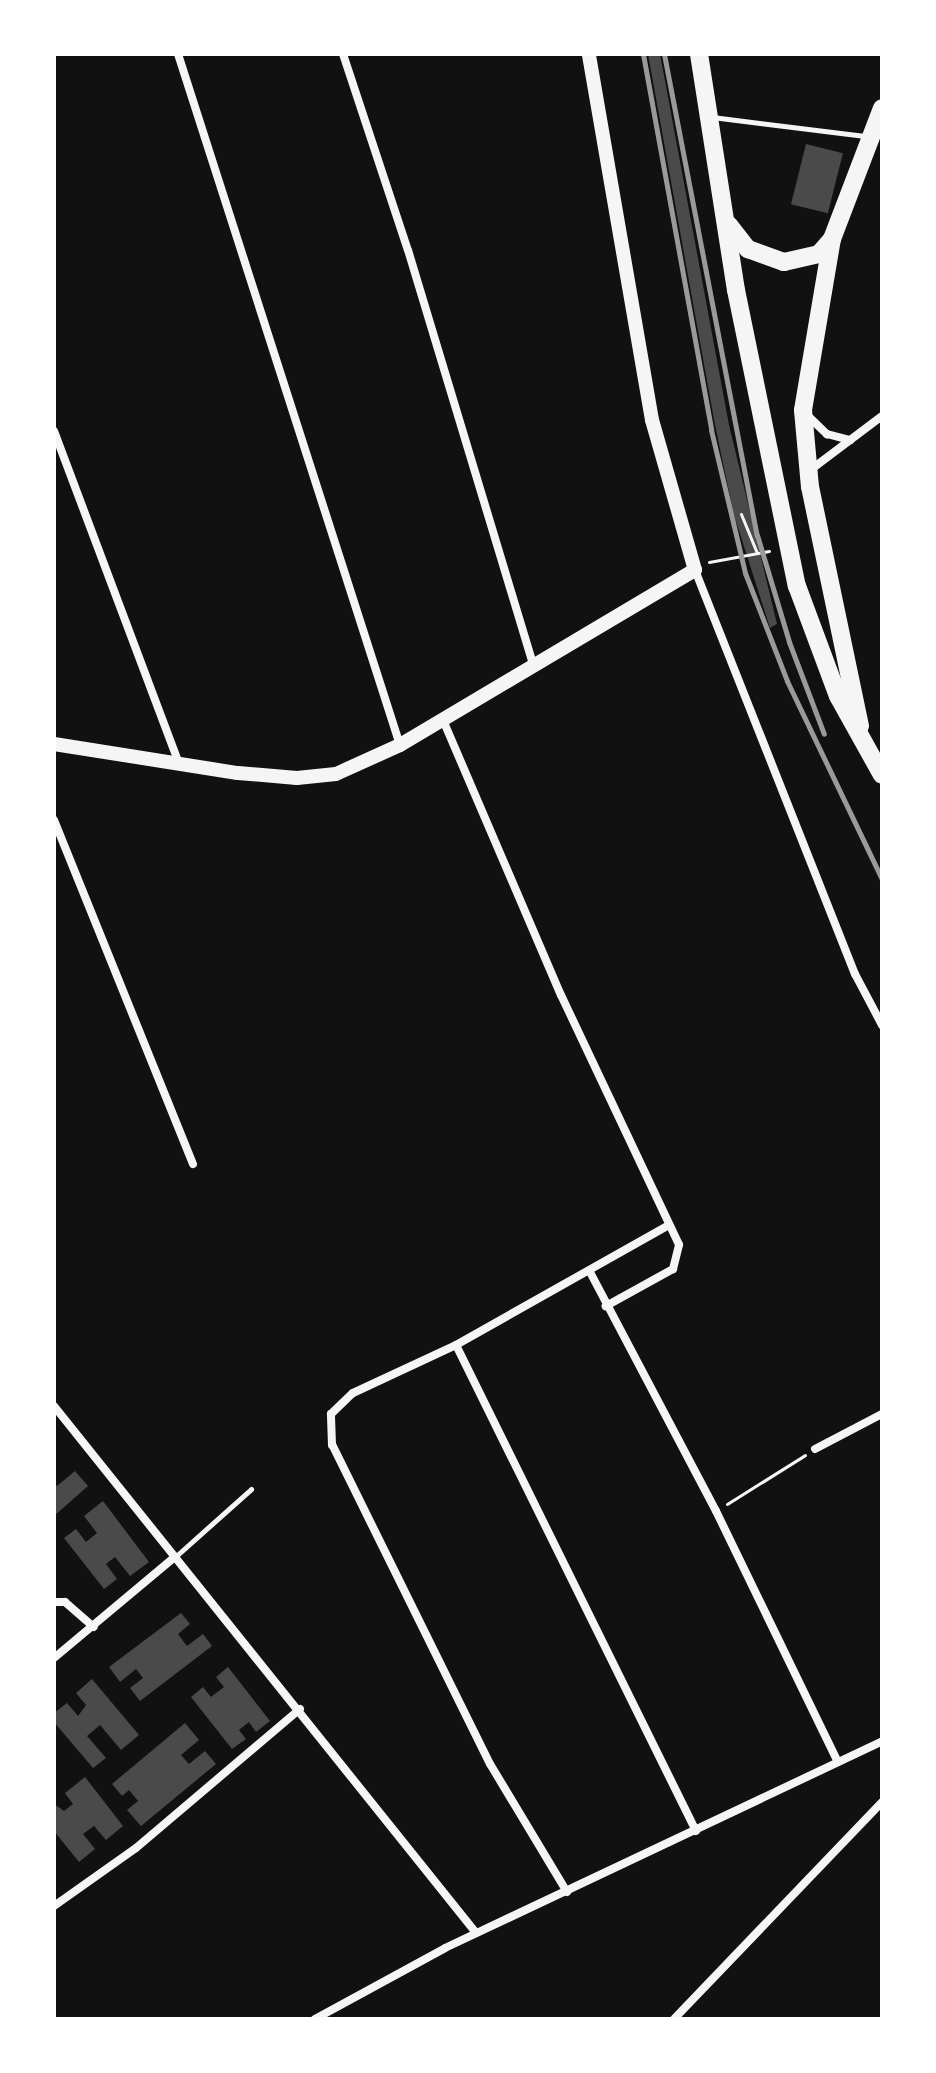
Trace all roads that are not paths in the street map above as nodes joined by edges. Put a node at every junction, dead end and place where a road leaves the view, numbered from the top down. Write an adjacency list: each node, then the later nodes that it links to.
1 (178, 54): 20 (street)
2 (343, 54): 16 (street)
3 (589, 54): 15 (street)
4 (699, 54): 6 (main road)
5 (882, 108): 7 (main road)
6 (709, 117): 7 (lane); 8 (main road)
7 (870, 136): 9 (main road)
8 (728, 224): 9 (main road); 18 (main road)
9 (832, 239): 10 (main road)
10 (803, 410): 13 (street); 14 (main road)
11 (882, 416): 13 (street)
12 (54, 431): 21 (street)
13 (850, 440): 14 (street)
14 (808, 472): 18 (main road)
15 (700, 566): 16 (street); 24 (street)
16 (533, 665): 17 (street)
17 (443, 720): 20 (street); 26 (street)
18 (862, 737): 22 (main road)
19 (54, 744): 21 (street)
20 (400, 745): 21 (street)
21 (180, 765)
22 (880, 767)
23 (54, 820): 25 (street)
24 (882, 1025)
25 (193, 1164)
26 (669, 1225): 27 (street); 28 (street)
27 (590, 1272): 28 (street); 29 (street)
28 (606, 1306): 42 (street)
29 (456, 1345): 44 (street); 45 (street)
30 (54, 1406): 32 (street)
31 (882, 1414): 34 (street)
32 (63, 1417): 33 (street); 36 (street)
33 (54, 1424)
34 (815, 1449)
35 (251, 1489): 36 (lane)
36 (175, 1557): 38 (street); 40 (street)
37 (54, 1602): 38 (street)
38 (94, 1627): 39 (street)
39 (54, 1658)
40 (300, 1709): 46 (street); 47 (street)
41 (882, 1741): 42 (street)
42 (838, 1762): 44 (street)
43 (882, 1802): 49 (street)
44 (696, 1831): 45 (street)
45 (567, 1892): 47 (street)
46 (54, 1906)
47 (476, 1933): 48 (street)
48 (315, 2019)
49 (674, 2019)

